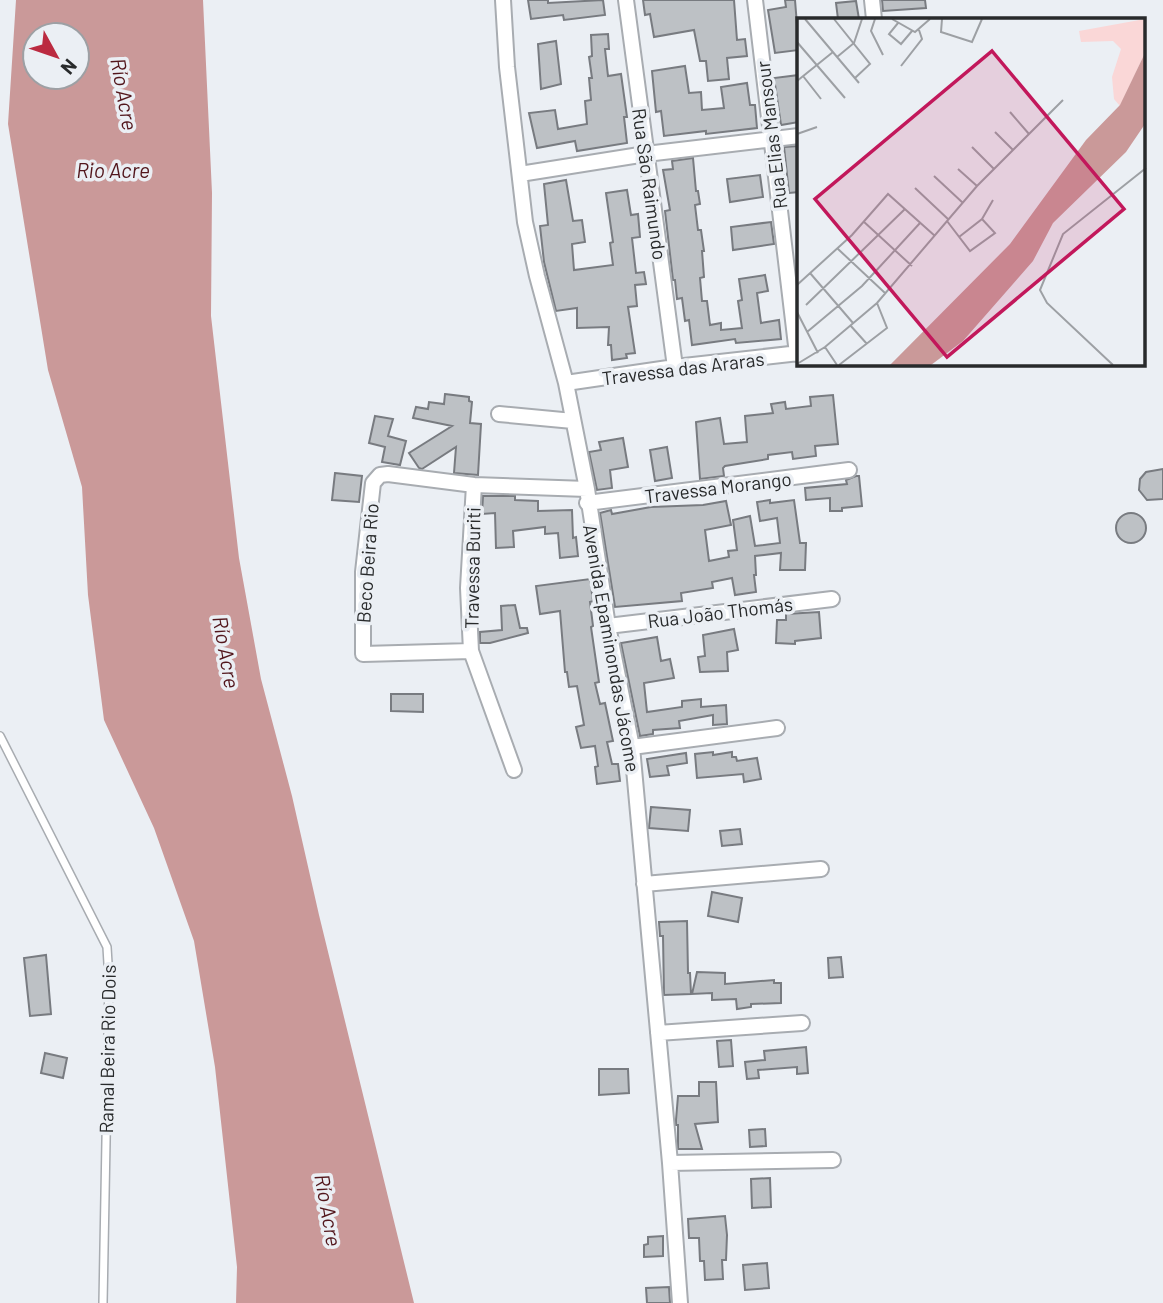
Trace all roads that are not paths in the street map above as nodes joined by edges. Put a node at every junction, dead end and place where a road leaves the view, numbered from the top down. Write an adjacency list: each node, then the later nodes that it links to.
1 (502, 0): 9 (street, Avenida Epaminondas Jácome)
2 (626, 0): 8 (street, Rua São Raimundo)
3 (755, 0): 7 (street, Rua Elias Mansour)
4 (872, 0): 5 (street)
5 (874, 18)
6 (797, 136): 7 (street)
7 (772, 139): 8 (street); 10 (street, Rua Elias Mansour)
8 (646, 155): 9 (street); 12 (street, Rua São Raimundo)
9 (520, 174): 13 (street, Avenida Epaminondas Jácome)
10 (797, 345)
11 (797, 353): 12 (street, Travessa das Araras)
12 (675, 367): 13 (street, Travessa das Araras)
13 (566, 383): 15 (street, Avenida Epaminondas Jácome)
14 (499, 414): 15 (street)
15 (573, 421): 19 (street, Avenida Epaminondas Jácome)
16 (849, 470): 19 (street, Travessa Morango)
17 (380, 475): 18 (street, Travessa Morango); 23 (street, Beco Beira Rio)
18 (474, 485): 19 (street, Travessa Morango); 22 (street, Travessa Buriti)
19 (587, 496): 21 (street, Avenida Epaminondas Jácome)
20 (832, 599): 21 (street, Rua João Thomás)
21 (608, 626): 26 (street, Avenida Epaminondas Jácome)
22 (471, 651): 23 (street, Travessa Buriti); 27 (street, Travessa Buriti)
23 (363, 654)
24 (777, 728): 26 (street)
25 (0, 736): 34 (lane, Ramal Beira Rio Dois)
26 (632, 747): 29 (street, Avenida Epaminondas Jácome)
27 (514, 770)
28 (821, 869): 29 (street)
29 (644, 884): 31 (street, Avenida Epaminondas Jácome)
30 (802, 1023): 31 (street)
31 (658, 1033): 33 (street, Avenida Epaminondas Jácome)
32 (833, 1160): 33 (street)
33 (670, 1163): 35 (street, Avenida Epaminondas Jácome)
34 (103, 1303)
35 (680, 1303)

